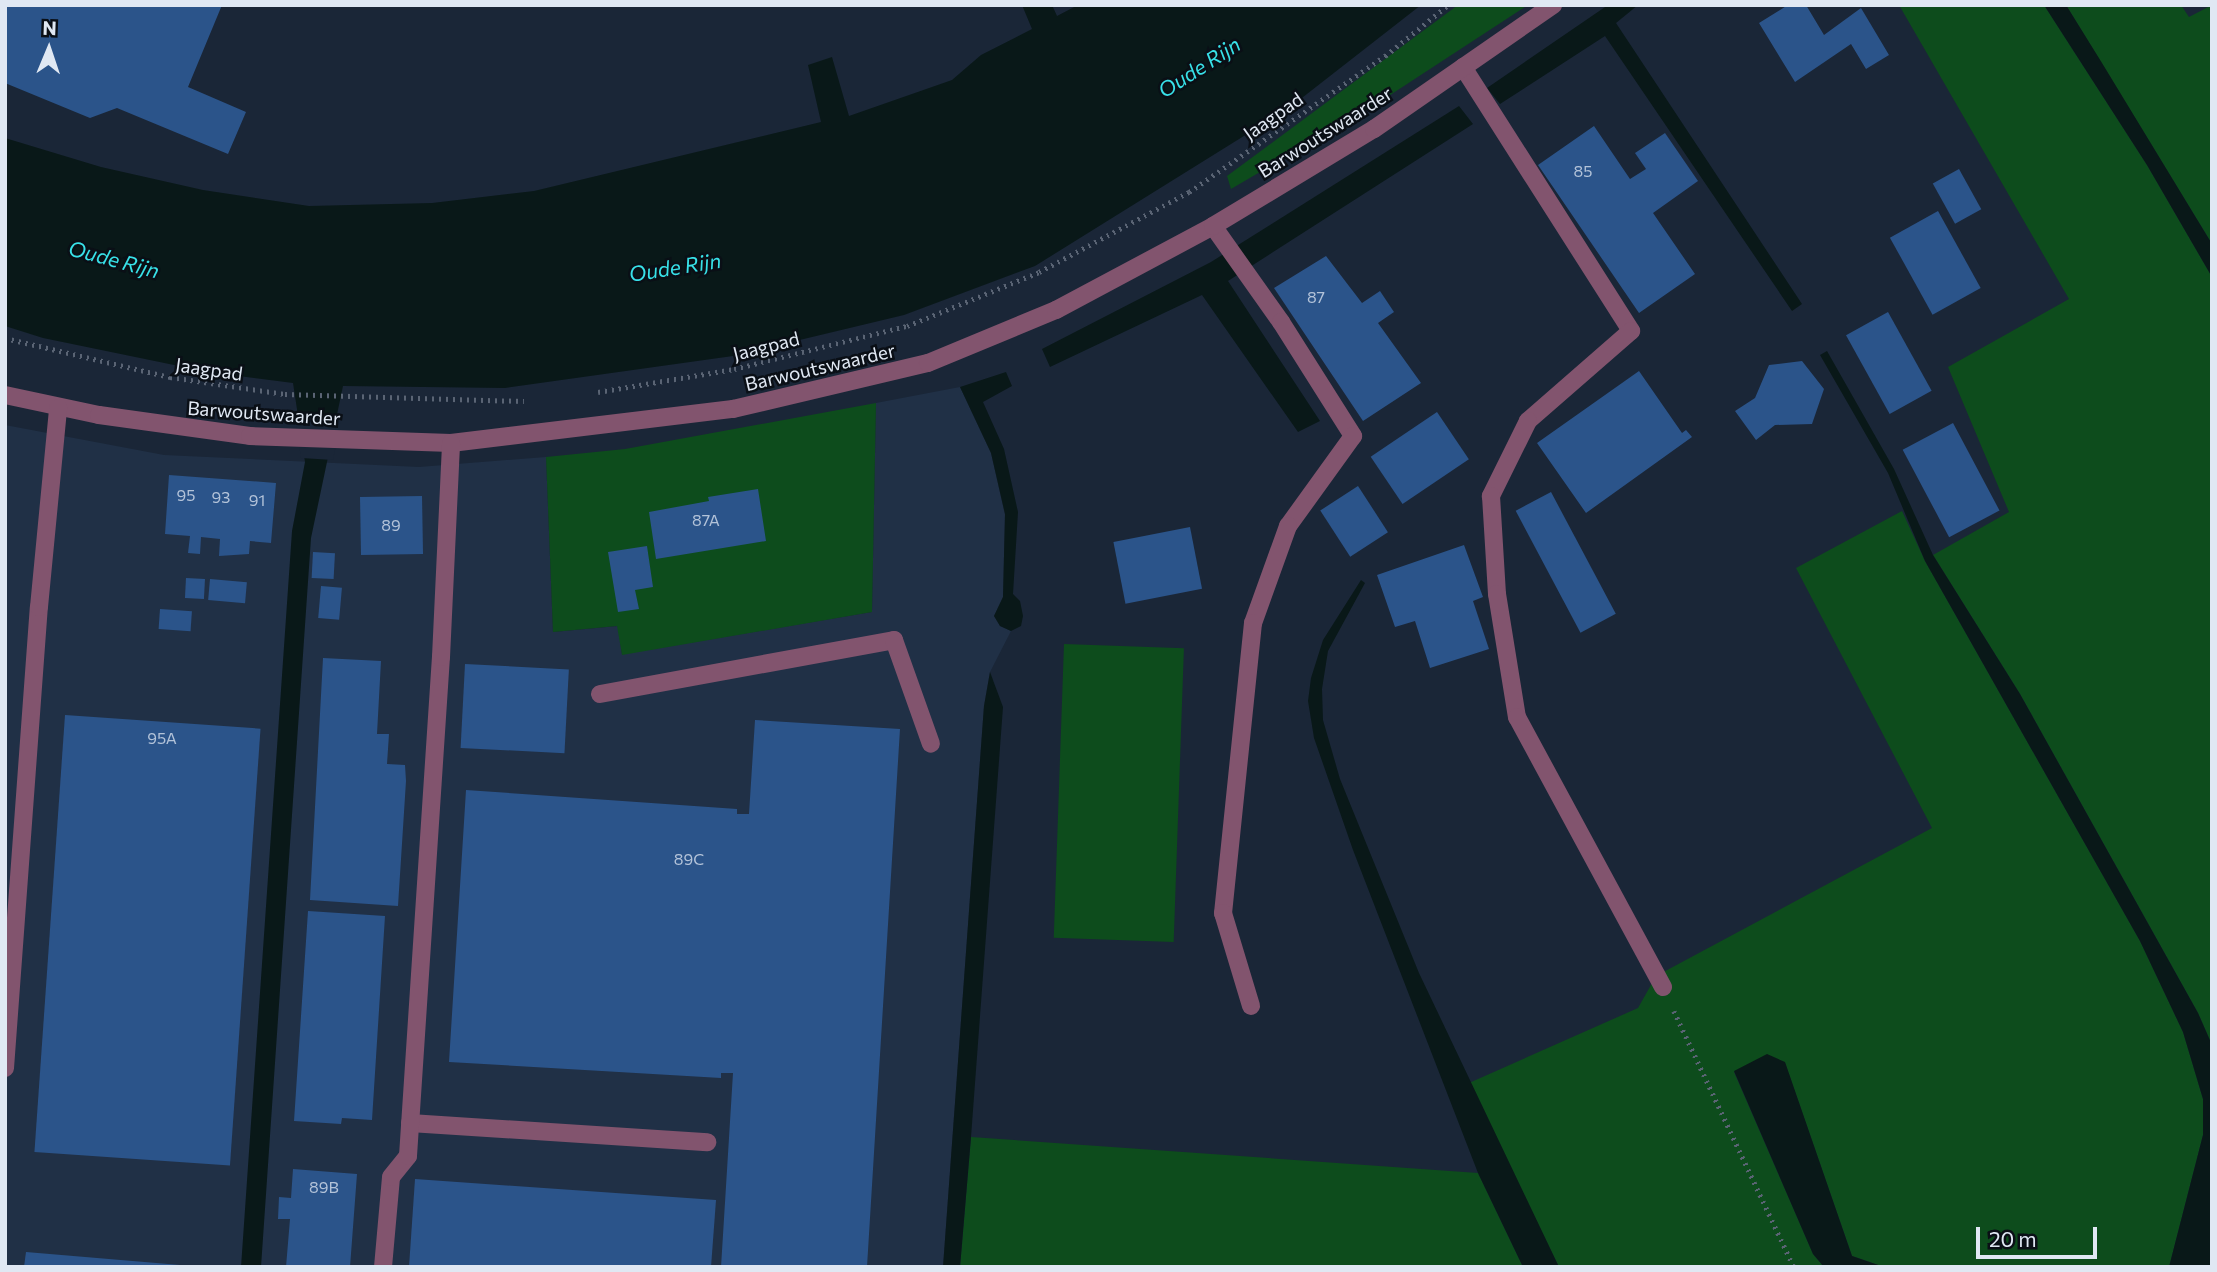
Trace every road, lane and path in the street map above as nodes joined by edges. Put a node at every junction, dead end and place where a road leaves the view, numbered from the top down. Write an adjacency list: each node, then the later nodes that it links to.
1 (1448, 5): 7 (path, Jaagpad)
2 (1553, 5): 3 (street, Barwoutswaarder)
3 (1463, 67): 4 (street, Barwoutswaarder); 13 (street)
4 (1213, 226): 10 (street, Barwoutswaarder); 14 (street)
5 (5, 338): 8 (path, Jaagpad)
6 (5, 395): 9 (street, Barwoutswaarder)
7 (584, 395)
8 (532, 400)
9 (58, 408): 10 (street, Barwoutswaarder); 15 (street)
10 (451, 443): 16 (street)
11 (600, 694): 12 (street)
12 (931, 744)
13 (1663, 987): 19 (path)
14 (1251, 1006)
15 (5, 1069)
16 (410, 1123): 17 (street); 18 (street)
17 (707, 1142)
18 (383, 1267)
19 (1794, 1267)

